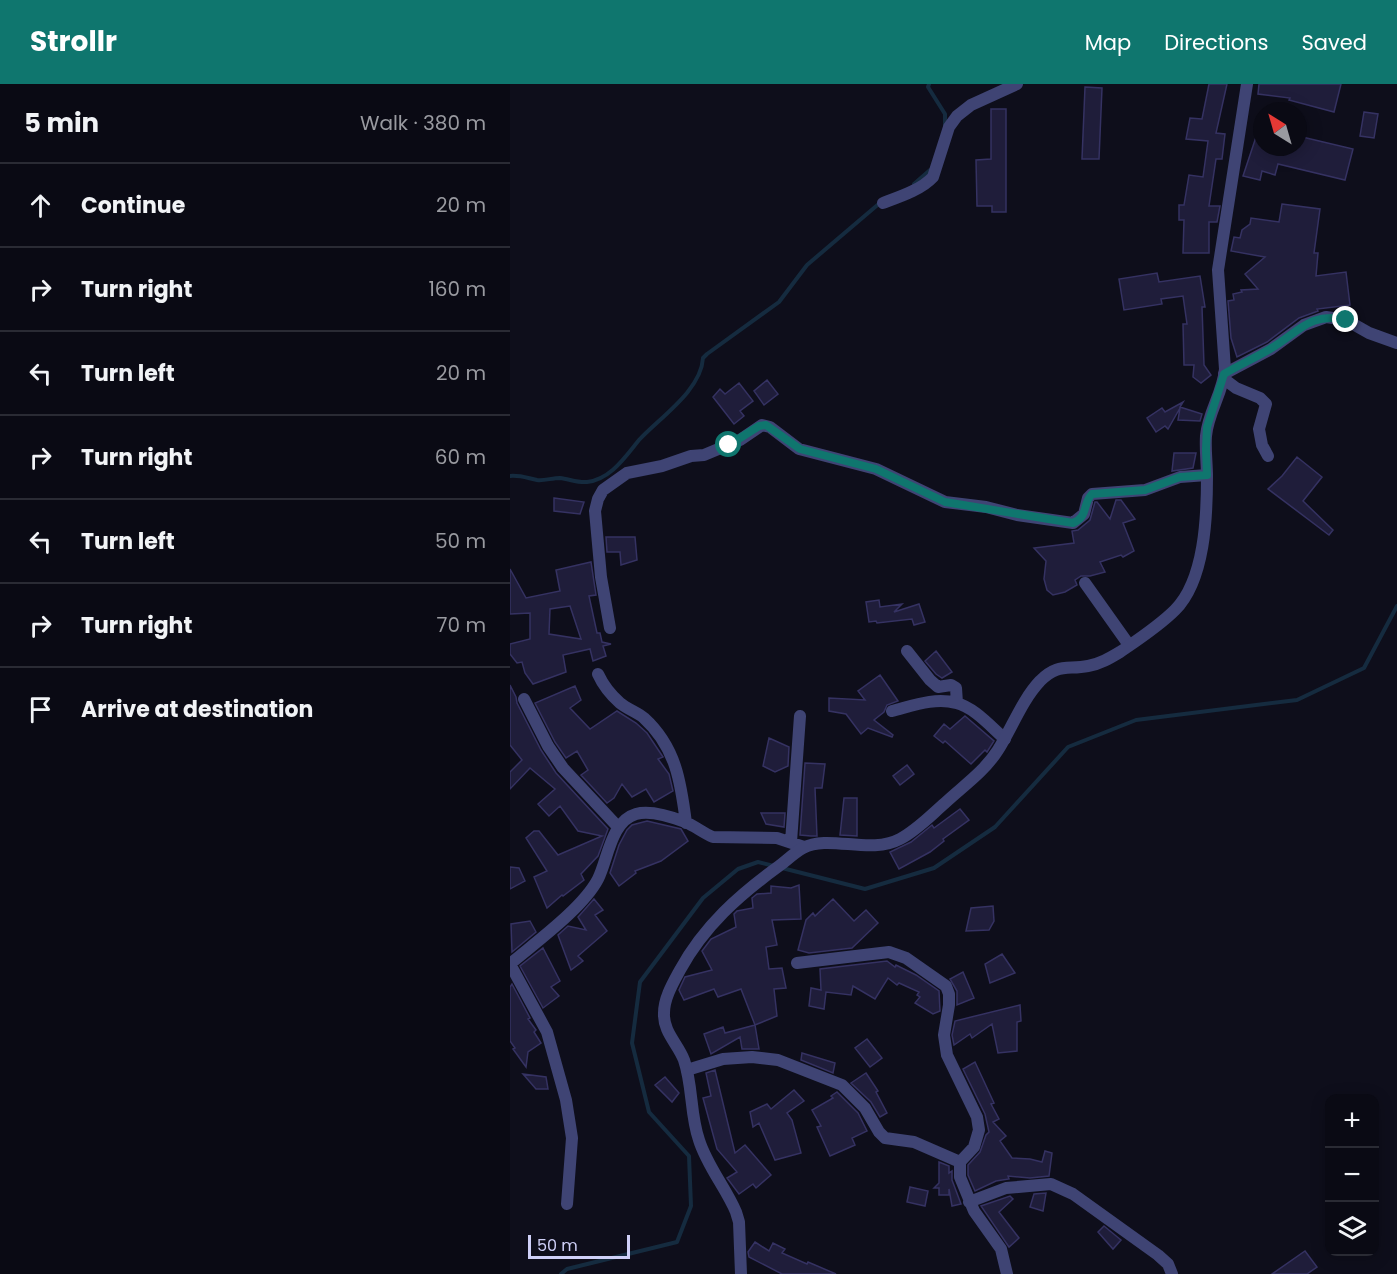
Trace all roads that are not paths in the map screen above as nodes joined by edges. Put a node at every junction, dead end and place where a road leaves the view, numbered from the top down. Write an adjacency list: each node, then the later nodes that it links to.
1 (1017, 84): 3 (street)
2 (1247, 84): 5 (street)
3 (883, 203)
4 (1397, 343): 5 (street)
5 (1224, 376): 6 (street); 7 (street)
6 (1268, 456)
7 (1207, 475): 9 (street); 10 (street)
8 (1085, 584): 10 (street)
9 (610, 628)
10 (1129, 645): 17 (street)
11 (907, 651): 14 (street)
12 (598, 674): 18 (street)
13 (524, 699): 19 (street)
14 (957, 703): 15 (street); 17 (street)
15 (892, 711)
16 (800, 716): 20 (street)
17 (1005, 739): 20 (street)
18 (686, 823): 19 (street); 20 (street)
19 (618, 827): 22 (street)
20 (797, 848): 23 (street)
21 (796, 963): 24 (street)
22 (510, 964): 26 (street)
23 (687, 1070): 24 (street); 27 (street)
24 (960, 1162): 25 (street)
25 (969, 1202): 28 (street); 29 (street)
26 (567, 1204)
27 (741, 1274)
28 (1007, 1274)
29 (1172, 1274)

